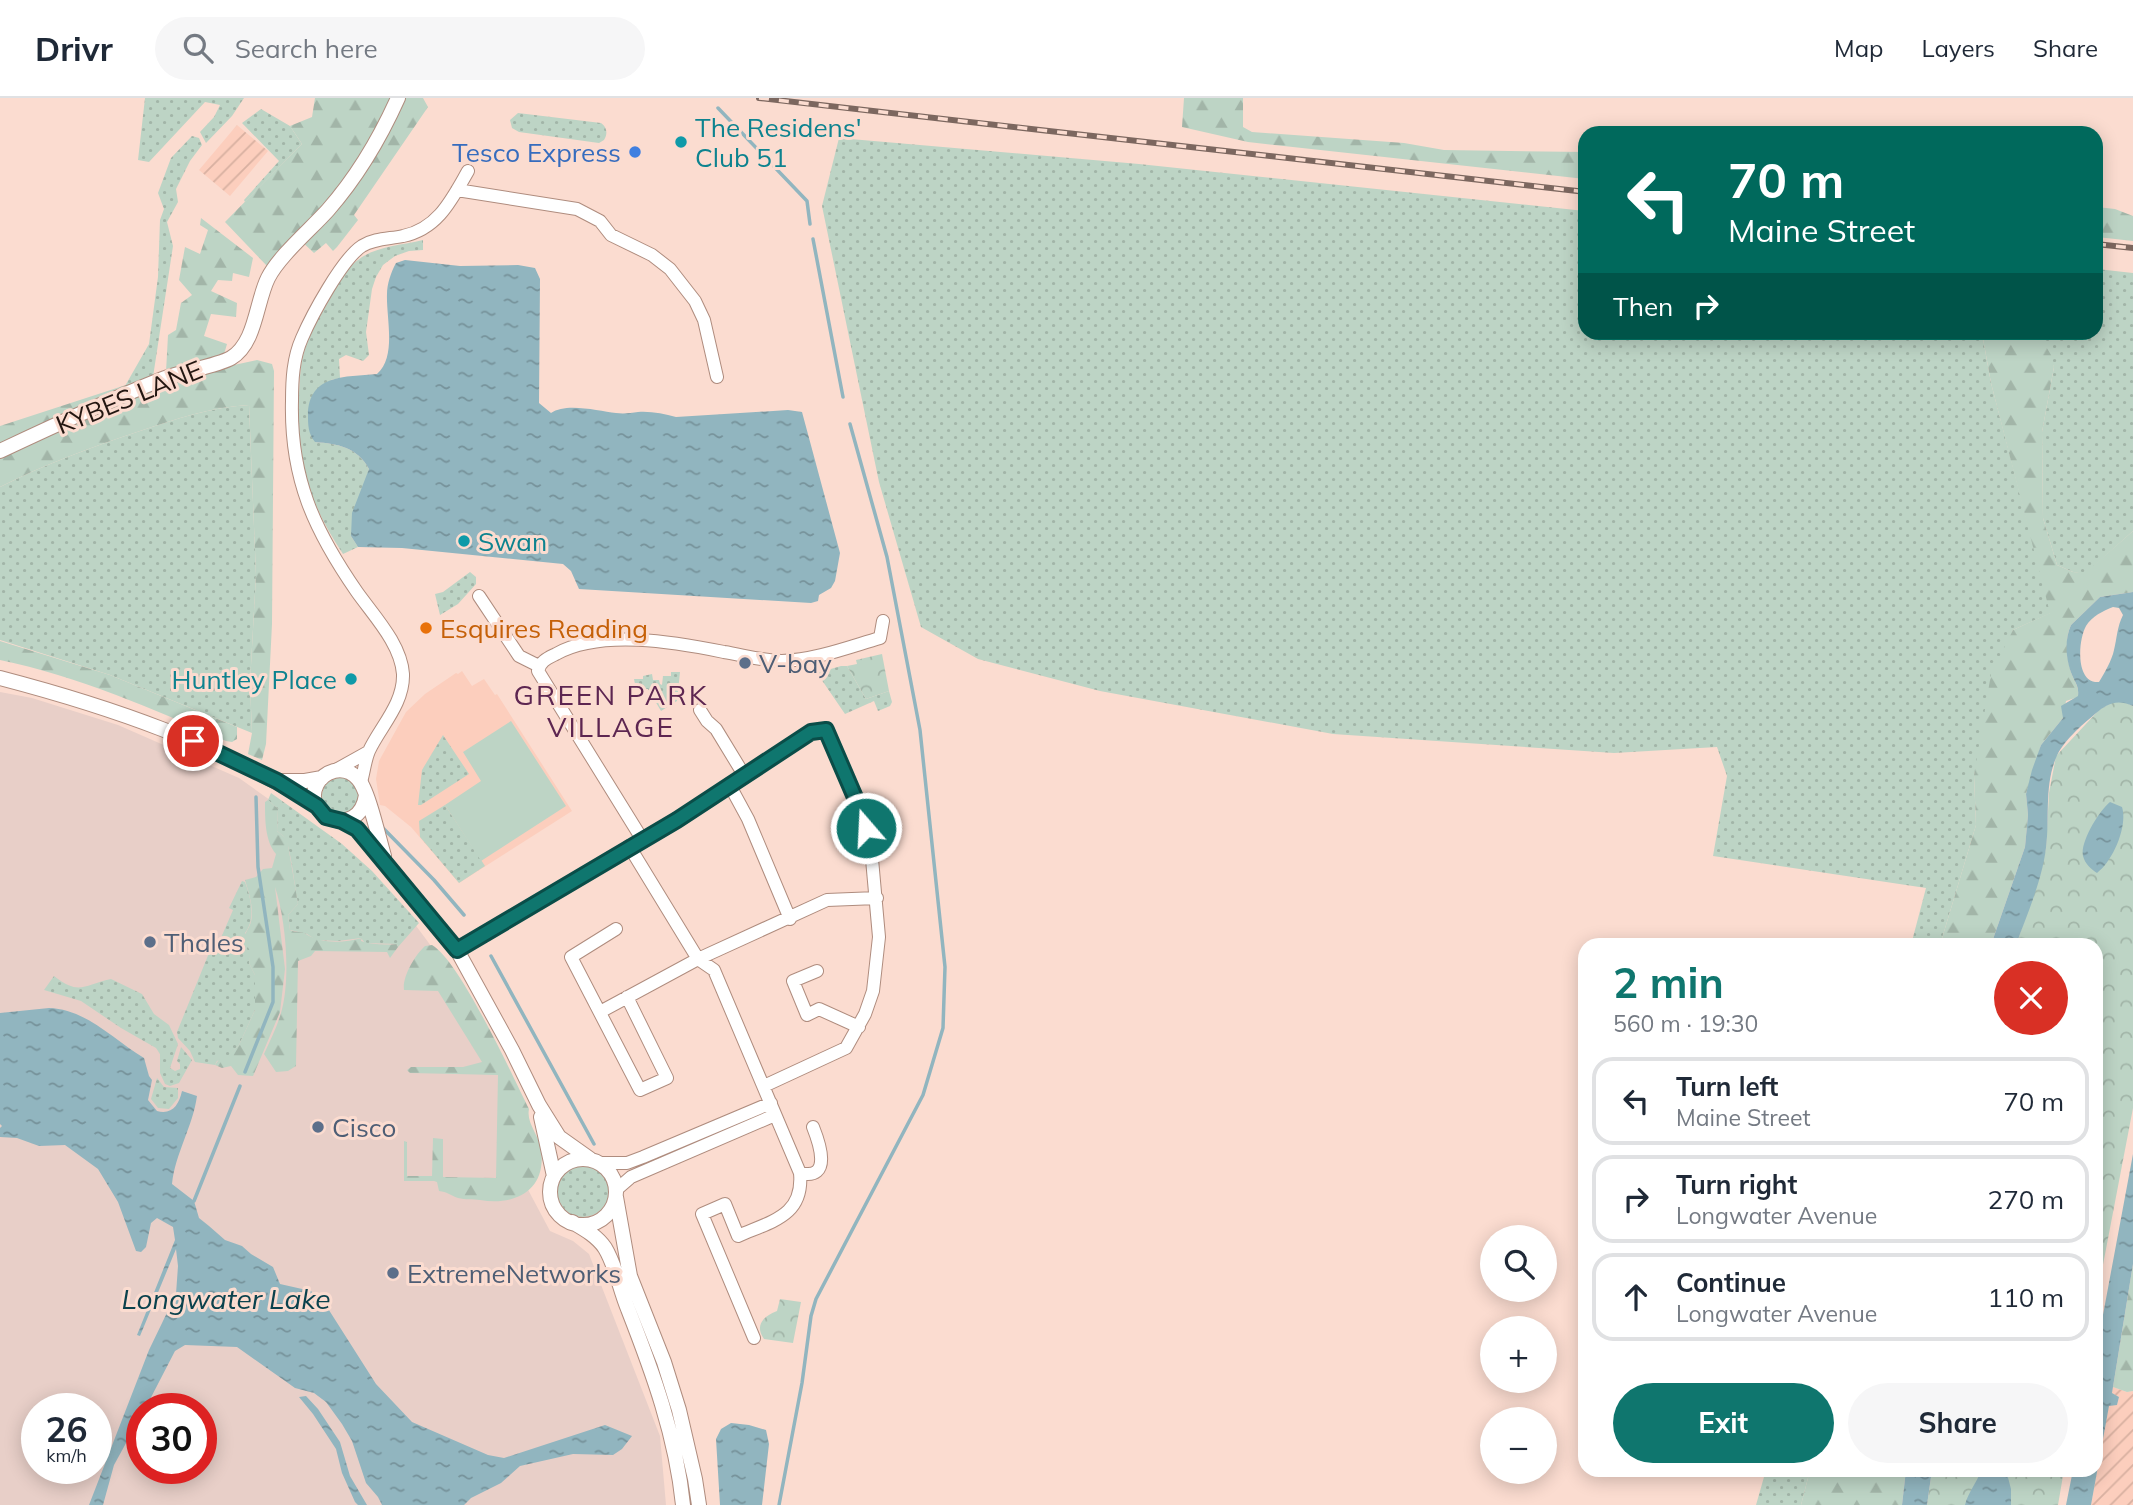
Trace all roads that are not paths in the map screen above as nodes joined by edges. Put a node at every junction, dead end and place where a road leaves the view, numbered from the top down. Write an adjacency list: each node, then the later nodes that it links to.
1 (398, 98): 5 (street, KYBES LANE)
2 (468, 171): 3 (street)
3 (457, 190): 4 (street); 11 (street)
4 (717, 377)
5 (0, 451)
6 (479, 596): 8 (street)
7 (883, 621): 8 (street)
8 (539, 666): 19 (street)
9 (0, 678): 14 (street)
10 (699, 710): 13 (street)
11 (368, 752): 12 (street); 16 (street)
12 (328, 774): 14 (street); 16 (street); 17 (street)
13 (744, 775): 15 (street); 22 (street)
14 (277, 781): 17 (street)
15 (729, 784): 19 (street); 23 (street)
16 (363, 789): 18 (street); 21 (street)
17 (317, 806): 18 (street)
18 (342, 821): 21 (street)
19 (642, 839): 20 (street)
20 (629, 846): 25 (street); 26 (street)
21 (386, 863): 25 (street)
22 (877, 898): 23 (street); 30 (street)
23 (790, 919): 26 (street)
24 (616, 929): 29 (street)
25 (457, 950): 32 (street)
26 (698, 959): 28 (street); 31 (street)
27 (817, 971): 30 (street)
28 (627, 997): 29 (street); 29 (street)
29 (600, 1012)
30 (859, 1027): 31 (street)
31 (764, 1086): 33 (street)
32 (539, 1105): 35 (street); 37 (street)
33 (773, 1109): 35 (street); 36 (street); 38 (street)
34 (813, 1127): 36 (street)
35 (594, 1161): 37 (street); 38 (street)
36 (800, 1173): 40 (street)
37 (554, 1175): 39 (street)
38 (616, 1193): 39 (street); 42 (street)
39 (572, 1222): 41 (street)
40 (754, 1338)
41 (683, 1505)
42 (699, 1505)

